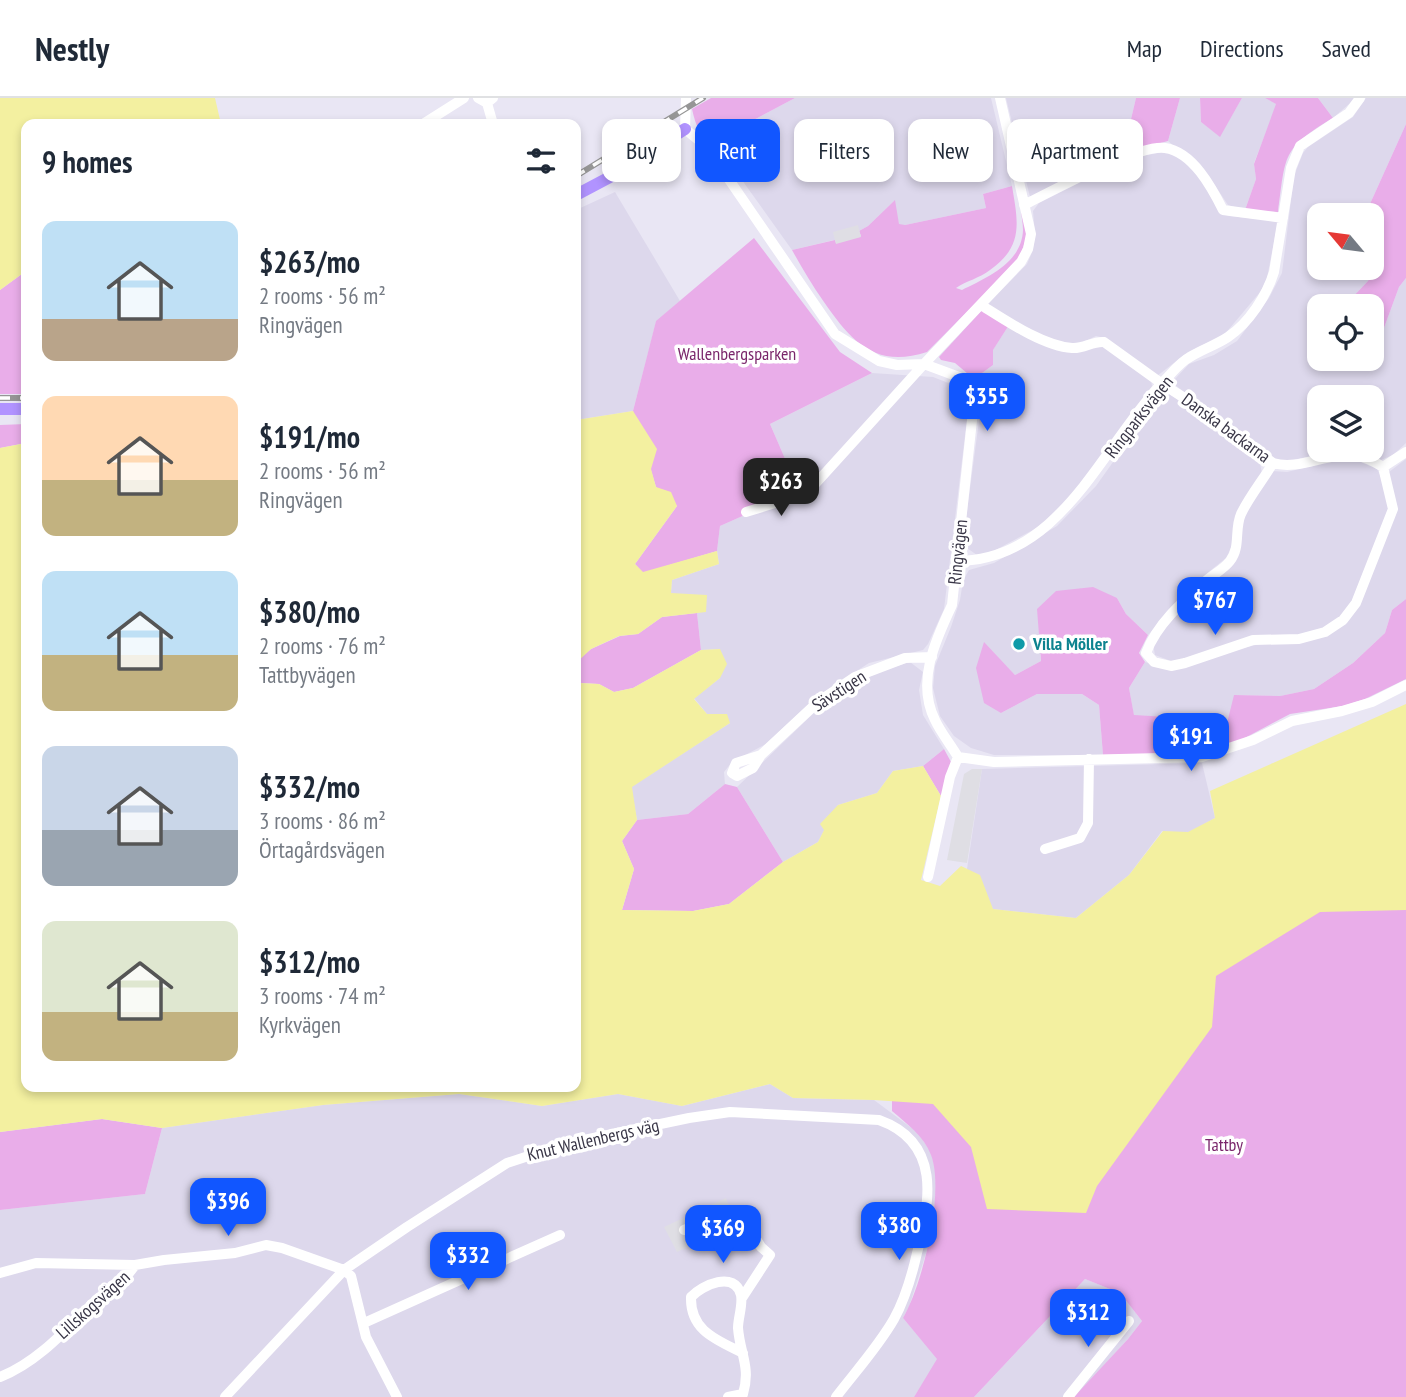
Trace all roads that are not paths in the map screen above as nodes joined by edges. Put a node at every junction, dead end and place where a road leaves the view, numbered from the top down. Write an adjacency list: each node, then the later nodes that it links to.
1 (464, 98): 6 (street)
2 (686, 98): 8 (street)
3 (1000, 98): 10 (street)
4 (1360, 98): 11 (street, Ringparksvägen)
5 (486, 100): 7 (street)
6 (431, 119)
7 (492, 119)
8 (685, 130): 9 (main road); 13 (street, Ringvägen)
9 (581, 192)
10 (1024, 205): 11 (street); 12 (street)
11 (1283, 218): 14 (street, Ringparksvägen)
12 (981, 305): 13 (street); 14 (street, Danska backarna)
13 (924, 364): 20 (street); 21 (street, Ringvägen)
14 (1161, 383): 18 (street, Danska backarna); 21 (street, Ringparksvägen)
15 (21, 409): 16 (main road)
16 (0, 410)
17 (1406, 452): 19 (street)
18 (1273, 463): 19 (street, Danska backarna); 19 (street)
19 (1383, 467)
20 (746, 512)
21 (956, 561): 22 (street, Ringvägen)
22 (932, 657): 24 (street, Sävstigen); 25 (street, Ringvägen)
23 (1406, 685): 26 (street)
24 (761, 755)
25 (958, 758): 26 (street); 28 (street)
26 (1088, 759): 27 (street)
27 (1045, 849)
28 (928, 877)
29 (684, 1230): 34 (street)
30 (560, 1235): 36 (street)
31 (135, 1265): 32 (street, Lillskogsvägen); 33 (street); 38 (street, Lillskogsvägen)
32 (344, 1270): 36 (street); 40 (street, Knut Wallenbergs väg); 43 (street, Knut Wallenbergs väg)
33 (0, 1273)
34 (742, 1298): 37 (street); 37 (street)
35 (1129, 1321): 44 (street)
36 (364, 1323): 41 (street)
37 (743, 1353): 39 (street)
38 (0, 1377)
39 (742, 1396): 42 (street)
40 (226, 1397)
41 (397, 1397)
42 (728, 1397)
43 (836, 1397)
44 (1068, 1397)

